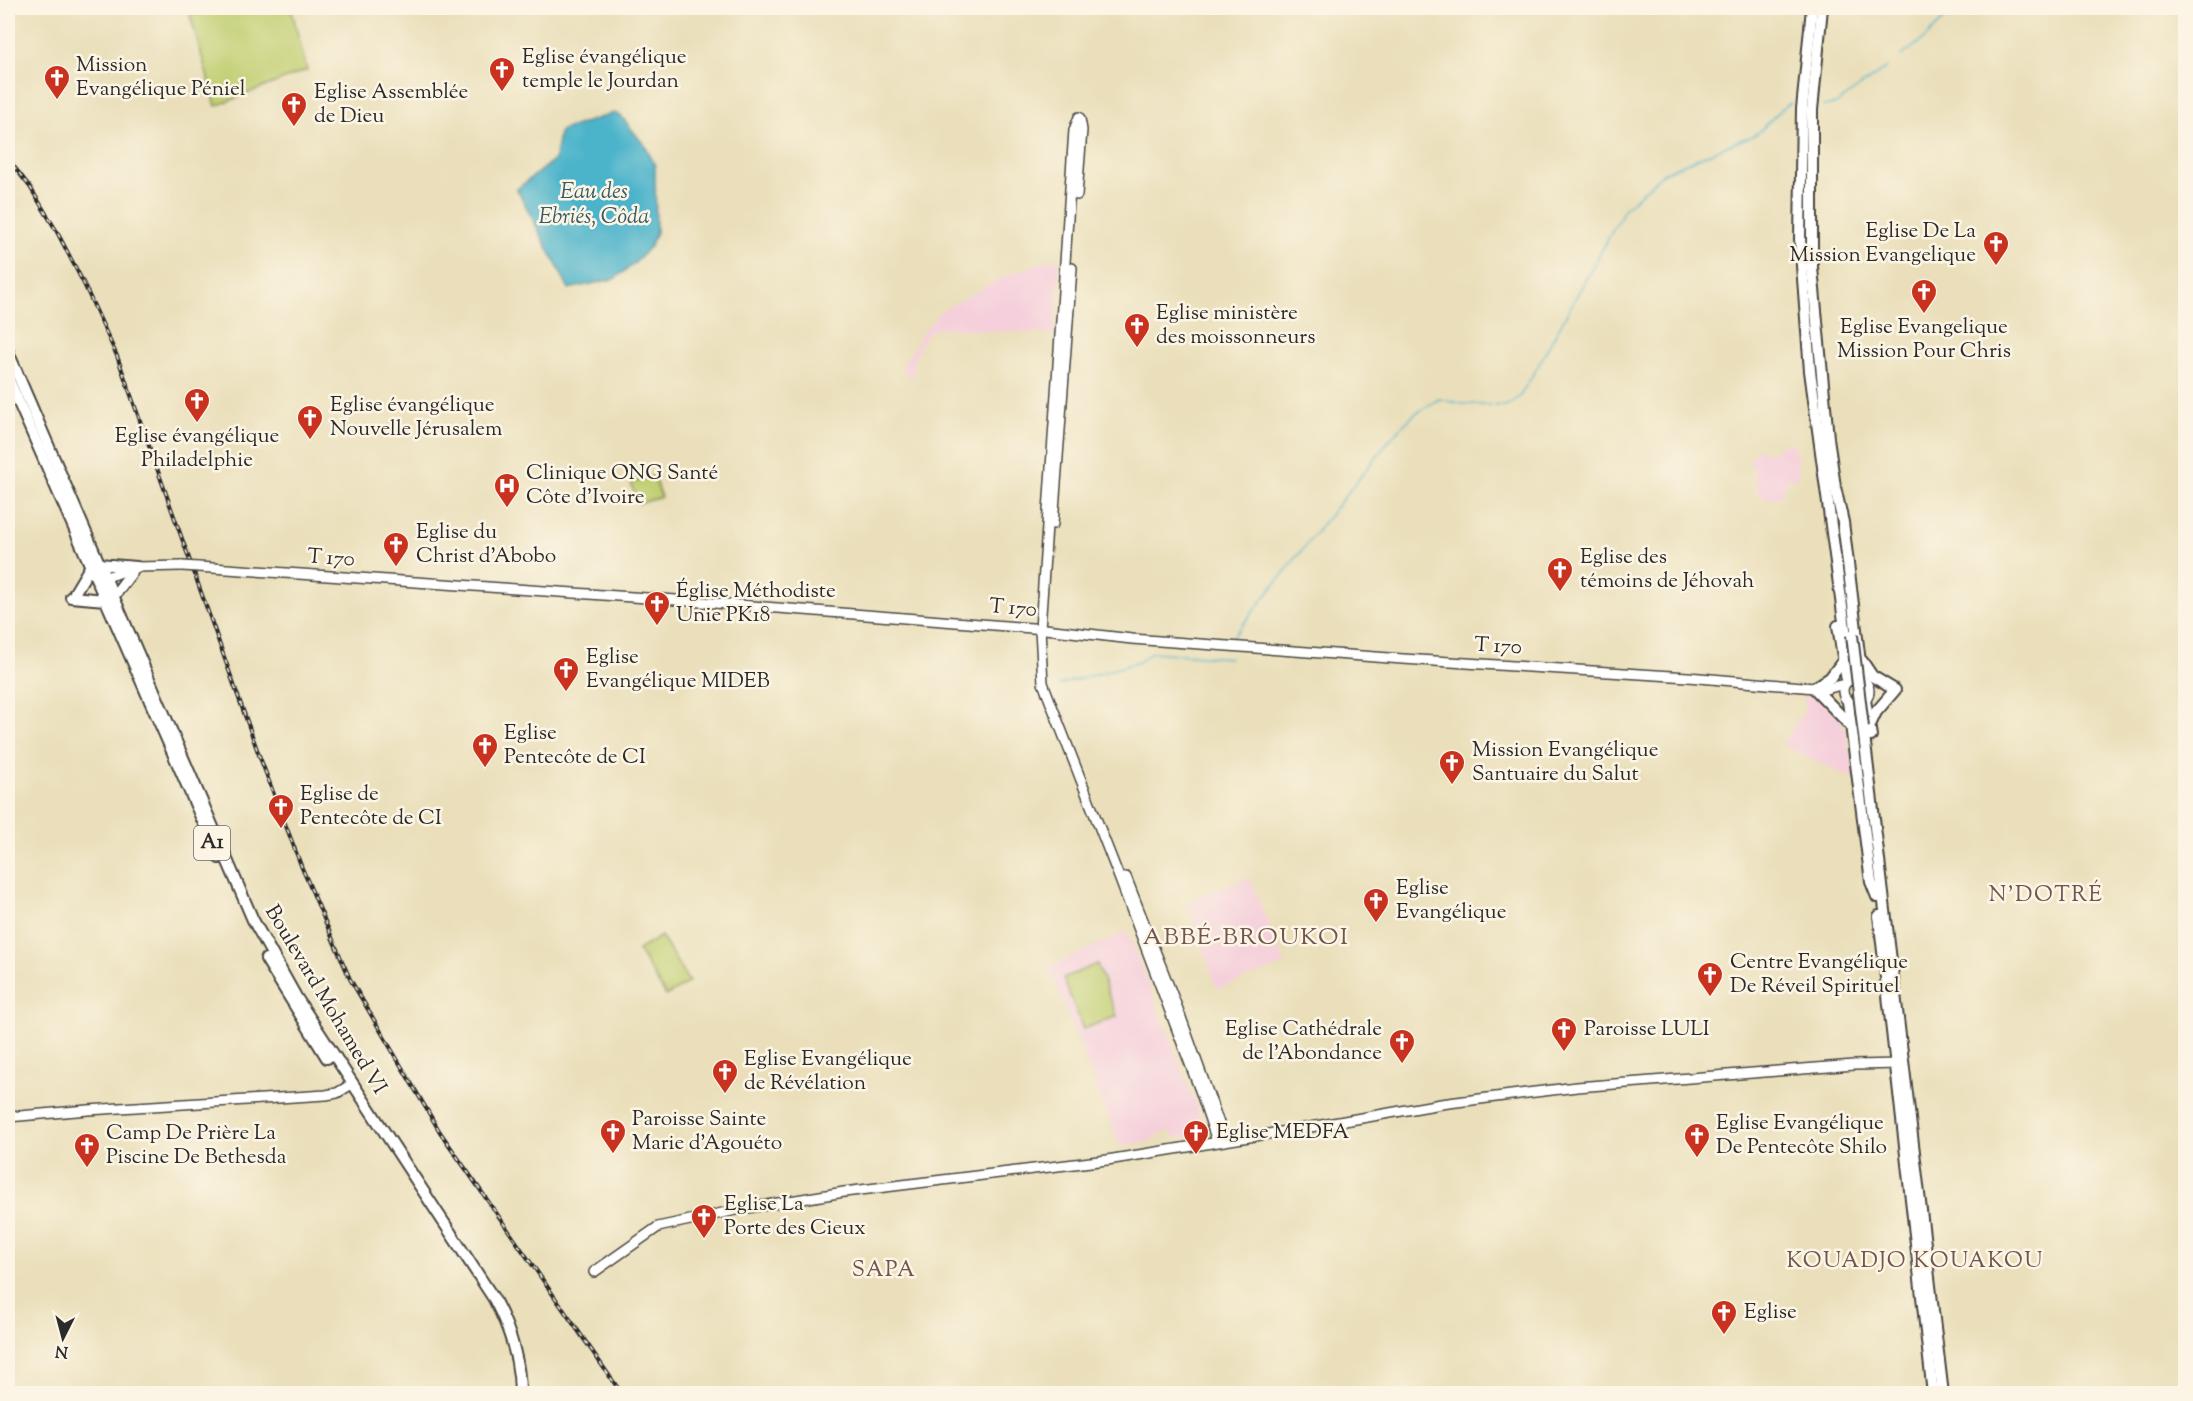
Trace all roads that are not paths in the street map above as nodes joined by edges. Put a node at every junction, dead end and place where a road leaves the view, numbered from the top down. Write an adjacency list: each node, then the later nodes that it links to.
1 (1812, 8): 5 (main road)
2 (1822, 8): 5 (main road)
3 (8, 352): 6 (main road, A1)
4 (8, 378): 6 (main road, A1)
5 (1831, 494): 11 (main road); 12 (main road); 19 (main road)
6 (94, 566): 7 (main road); 8 (main road, A1); 9 (main road)
7 (137, 569): 8 (street); 9 (main road); 10 (street, T 170, bridge)
8 (101, 582): 9 (main road, Boulevard Mohamed VI / A1)
9 (109, 598): 21 (main road, Boulevard Mohamed VI / A1)
10 (1043, 629): 10 (street); 15 (street, T 170); 23 (street)
11 (1860, 658): 13 (main road); 19 (main road)
12 (1843, 661): 14 (main road); 15 (main road)
13 (1862, 679): 14 (street); 18 (street)
14 (1845, 683): 16 (street); 17 (street)
15 (1814, 688): 16 (street, T 170); 19 (main road)
16 (1826, 689): 17 (street)
17 (1846, 700): 18 (street); 19 (main road)
18 (1865, 700): 19 (main road)
19 (1860, 727): 20 (main road)
20 (1899, 1064): 23 (street); 27 (main road); 28 (main road)
21 (349, 1086): 22 (street); 25 (main road, Boulevard Mohamed VI / A1); 26 (main road, Boulevard Mohamed VI / A1)
22 (8, 1118)
23 (1221, 1141): 24 (street)
24 (594, 1272)
25 (514, 1394)
26 (520, 1394)
27 (1933, 1394)
28 (1943, 1394)

